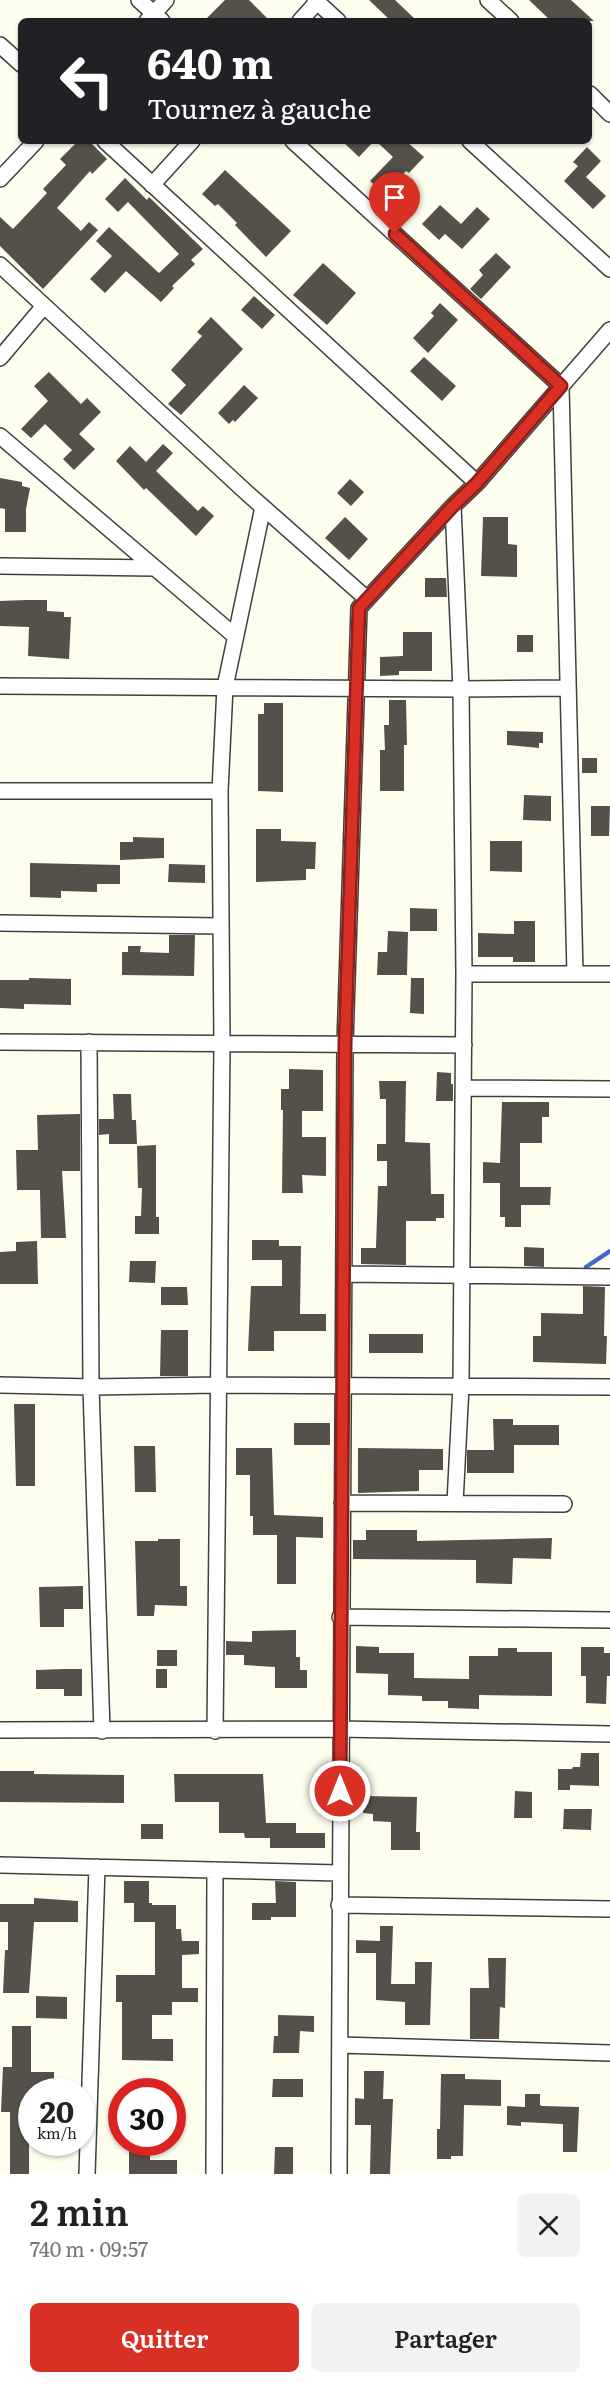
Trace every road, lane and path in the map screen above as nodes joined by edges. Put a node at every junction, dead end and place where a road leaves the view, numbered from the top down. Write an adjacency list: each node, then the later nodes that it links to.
1 (139, 0): 5 (street)
2 (166, 0): 6 (street)
3 (488, 0): 9 (street)
4 (316, 1): 7 (street); 8 (street)
5 (153, 18)
6 (155, 18)
7 (302, 18)
8 (335, 18)
9 (508, 18)
10 (0, 45): 11 (street)
11 (18, 61)
12 (592, 96): 13 (street)
13 (610, 114)
14 (33, 144): 19 (street)
15 (108, 144): 20 (street)
16 (189, 144): 20 (street)
17 (296, 144): 26 (street)
18 (473, 144): 22 (street)
19 (0, 179)
20 (152, 185): 28 (street)
21 (0, 265): 23 (street)
22 (610, 269)
23 (44, 306): 25 (street); 30 (street)
24 (610, 330): 26 (street)
25 (0, 358)
26 (561, 386): 28 (street); 38 (street)
27 (0, 436): 32 (street)
28 (477, 483): 29 (street)
29 (453, 506): 33 (street); 39 (street)
30 (263, 507): 33 (street); 34 (street)
31 (0, 566): 32 (street)
32 (155, 568): 34 (street)
33 (367, 599): 37 (street)
34 (235, 636): 36 (street)
35 (0, 686): 36 (street)
36 (225, 687): 37 (street); 40 (street)
37 (356, 687): 39 (street); 50 (street)
38 (568, 688): 39 (street); 45 (street)
39 (461, 689): 44 (street)
40 (219, 790): 41 (street); 43 (street)
41 (0, 791)
42 (0, 923): 43 (street)
43 (221, 926): 49 (street)
44 (464, 974): 45 (street); 51 (street)
45 (574, 974): 46 (street)
46 (610, 974)
47 (0, 1042): 48 (street)
48 (89, 1042): 49 (street); 62 (street)
49 (222, 1044): 50 (street); 58 (street)
50 (345, 1044): 51 (street); 54 (street)
51 (464, 1045): 52 (street)
52 (464, 1088): 53 (street); 55 (street)
53 (610, 1089)
54 (344, 1274): 55 (street); 59 (street)
55 (462, 1275): 56 (street); 60 (street)
56 (610, 1277)
57 (0, 1385): 62 (street)
58 (219, 1385): 59 (street); 62 (street); 71 (street)
59 (344, 1385): 60 (street); 63 (street)
60 (461, 1386): 61 (street); 64 (street)
61 (610, 1387)
62 (91, 1388): 70 (street)
63 (342, 1503): 64 (street); 66 (street)
64 (455, 1503): 65 (street)
65 (564, 1504)
66 (340, 1617): 67 (street); 68 (street)
67 (610, 1620)
68 (340, 1729): 71 (street); 72 (street); 76 (street)
69 (0, 1730): 70 (street)
70 (102, 1731): 71 (street)
71 (215, 1731)
72 (610, 1734)
73 (0, 1865): 74 (street)
74 (97, 1867): 75 (street); 81 (street)
75 (215, 1870): 76 (street); 82 (street)
76 (339, 1873): 77 (street)
77 (339, 1905): 78 (street); 79 (street)
78 (610, 1909)
79 (340, 2045): 80 (street); 83 (street)
80 (610, 2053)
81 (87, 2174)
82 (214, 2174)
83 (339, 2174)

